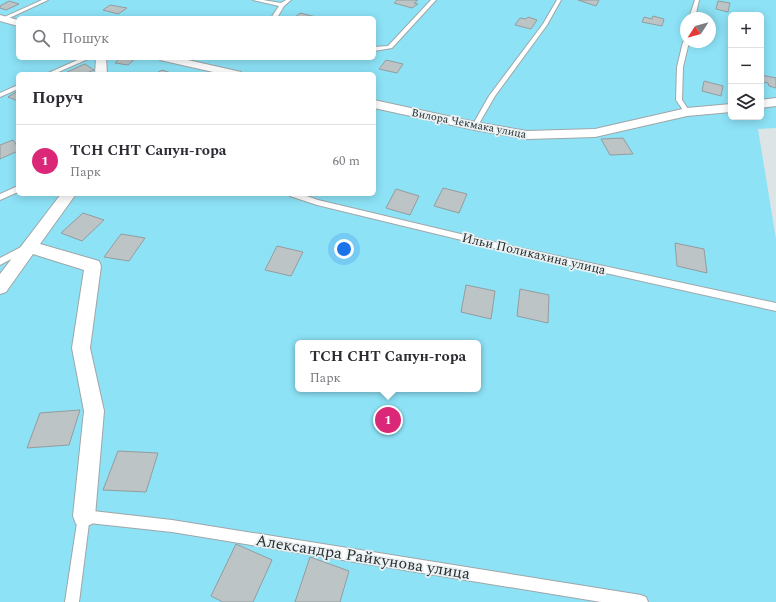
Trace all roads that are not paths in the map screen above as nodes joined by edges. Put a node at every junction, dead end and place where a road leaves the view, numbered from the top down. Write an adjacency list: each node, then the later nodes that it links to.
1 (46, 0): 10 (lane)
2 (254, 0): 7 (lane)
3 (289, 0): 7 (lane)
4 (434, 0): 13 (lane)
5 (559, 0): 27 (lane)
6 (697, 0): 8 (lane)
7 (282, 5): 9 (lane)
8 (694, 12)
9 (275, 16)
10 (2, 20): 11 (street)
11 (16, 23)
12 (685, 48): 26 (lane)
13 (376, 49)
14 (82, 60): 17 (lane)
15 (101, 60): 18 (street)
16 (173, 60): 19 (street)
17 (54, 72)
18 (101, 72)
19 (228, 72)
20 (16, 88): 21 (lane)
21 (0, 95)
22 (776, 102): 24 (street)
23 (376, 104): 27 (street, Вилора Чекмака улица)
24 (764, 104)
25 (728, 108): 26 (street, Вилора Чекмака улица)
26 (687, 112): 27 (street, Вилора Чекмака улица)
27 (475, 126)
28 (16, 190): 31 (lane)
29 (67, 196): 32 (street)
30 (299, 196): 35 (lane, Ильи Поликахина улица)
31 (0, 197)
32 (28, 247): 33 (lane); 34 (street); 36 (street)
33 (0, 262)
34 (0, 287)
35 (776, 306)
36 (84, 516): 37 (lane); 38 (lane, Александра Райкунова улица)
37 (72, 602)
38 (641, 602)

